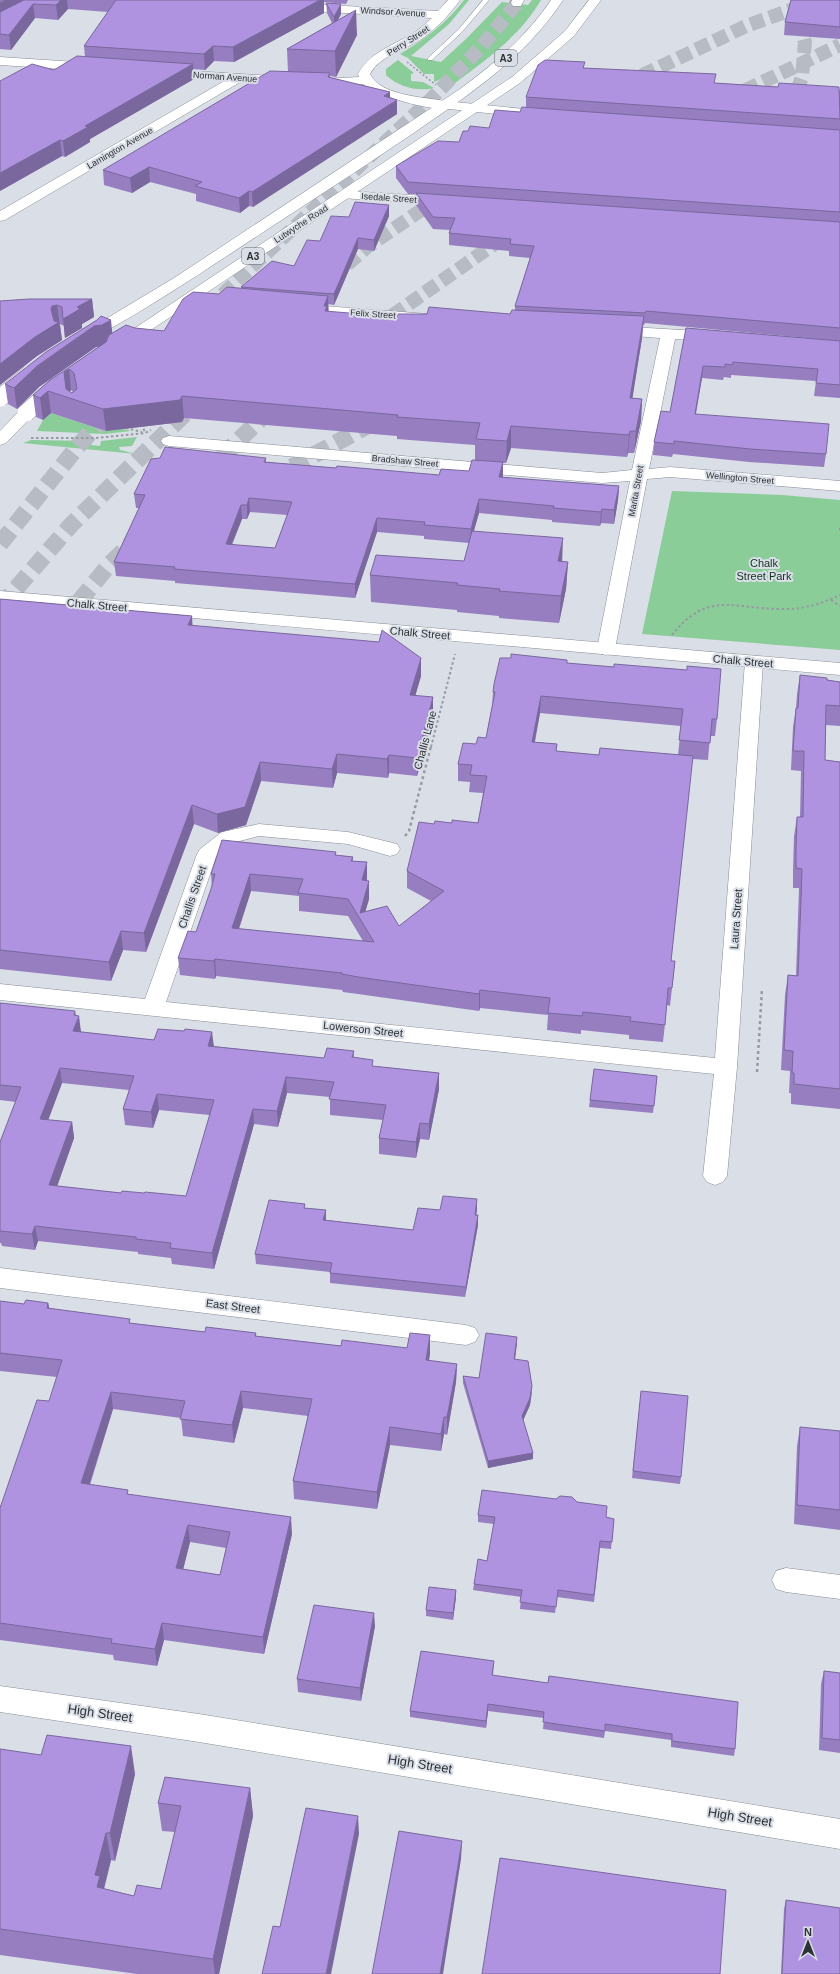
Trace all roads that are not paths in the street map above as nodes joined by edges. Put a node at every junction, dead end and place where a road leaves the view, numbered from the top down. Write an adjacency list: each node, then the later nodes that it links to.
1 (454, 0): 6 (main road, Perry Street)
2 (486, 0): 7 (lane)
3 (556, 0): 13 (main road, Lutwyche Road / A3)
4 (595, 0): 14 (main road, Lutwyche Road / A3)
5 (278, 5): 6 (main road, Windsor Avenue)
6 (442, 14): 12 (main road, Perry Street)
7 (430, 59)
8 (0, 61): 9 (main road)
9 (104, 68)
10 (152, 72): 11 (main road, Norman Avenue)
11 (239, 78): 12 (main road, Norman Avenue); 18 (main road, Lamington Avenue)
12 (365, 80): 13 (main road)
13 (444, 105): 14 (main road); 25 (main road, Lutwyche Road / A3)
14 (474, 109): 15 (main road); 16 (main road, Lutwyche Road / A3)
15 (535, 114)
16 (346, 195): 17 (main road, Isedale Street); 19 (main road, Lutwyche Road / A3)
17 (457, 202)
18 (0, 217)
19 (194, 295): 20 (main road); 27 (main road, Lutwyche Road / A3)
20 (214, 301)
21 (282, 307): 22 (main road, Felix Street)
22 (446, 320)
23 (598, 330): 24 (main road)
24 (669, 333): 26 (main road); 33 (main road, Marita Street)
25 (87, 336)
26 (731, 338)
27 (106, 352)
28 (43, 364): 30 (main road, bridge)
29 (73, 375): 31 (main road, bridge)
30 (0, 398)
31 (9, 434)
32 (169, 441): 33 (main road, Bradshaw Street)
33 (640, 474): 34 (main road, Wellington Street); 36 (main road, Marita Street)
34 (840, 486)
35 (0, 596): 36 (main road, Chalk Street)
36 (606, 649): 37 (main road, Chalk Street)
37 (754, 662): 38 (main road, Chalk Street); 42 (main road, Laura Street)
38 (840, 669)
39 (390, 849): 41 (main road, Challis Street)
40 (0, 992): 41 (main road, Lowerson Street)
41 (153, 1008): 42 (main road, Lowerson Street)
42 (726, 1067): 43 (main road, Laura Street)
43 (715, 1176)
44 (0, 1278): 45 (main road, East Street)
45 (466, 1335)
46 (786, 1580): 47 (main road)
47 (840, 1587)
48 (0, 1699): 49 (main road, High Street)
49 (840, 1834)

